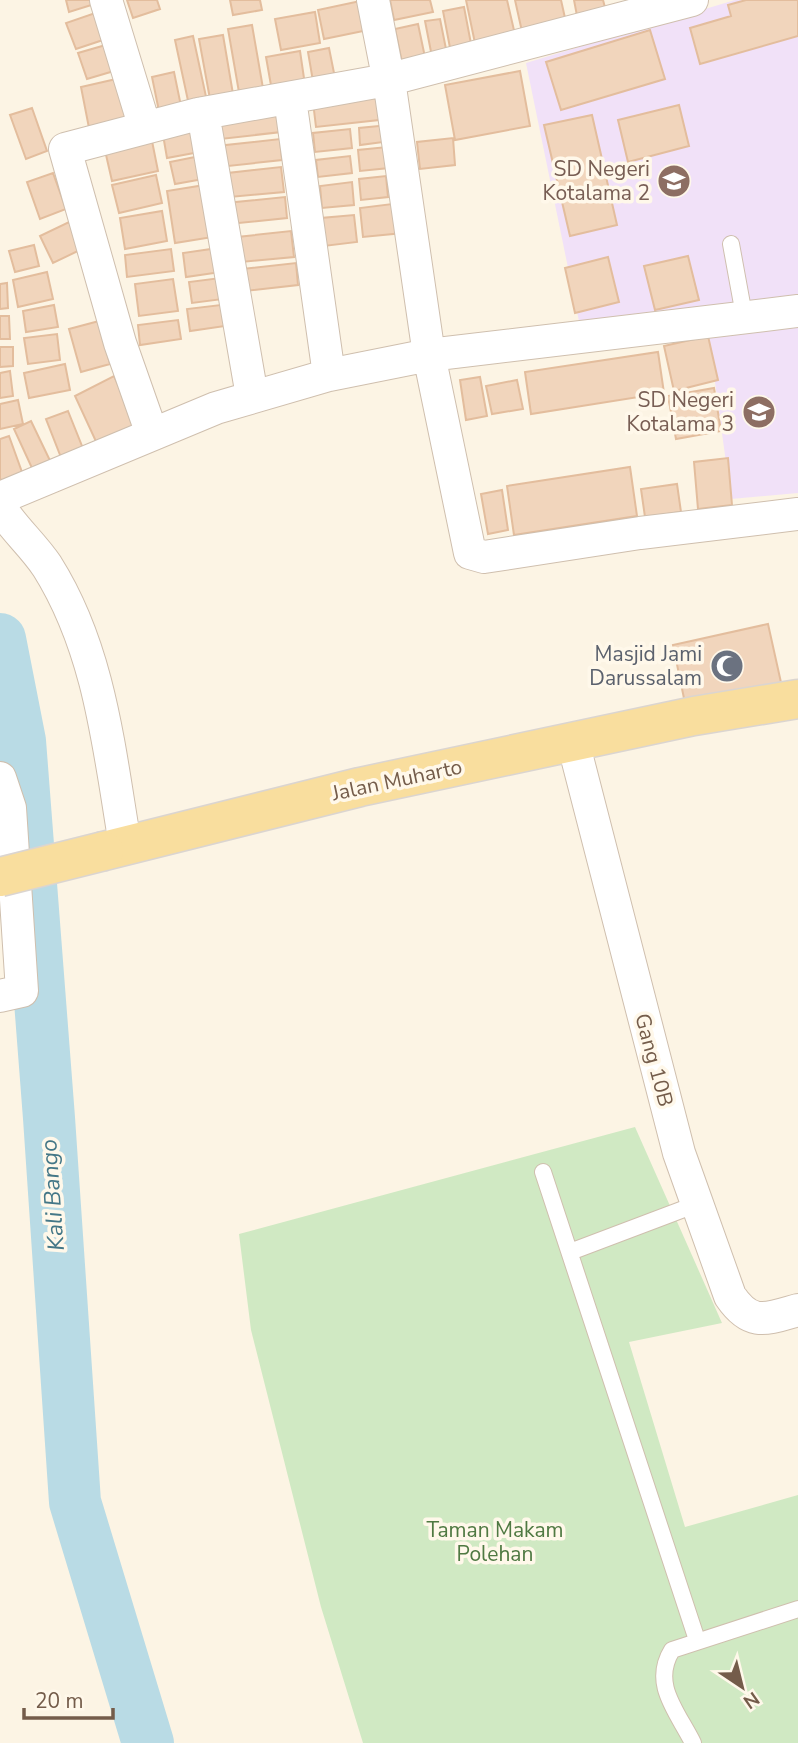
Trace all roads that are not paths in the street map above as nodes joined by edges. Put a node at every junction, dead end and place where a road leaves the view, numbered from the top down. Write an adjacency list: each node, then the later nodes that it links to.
1 (106, 0): 7 (street)
2 (373, 0): 4 (street)
3 (692, 0): 4 (street)
4 (387, 80): 5 (street); 11 (street)
5 (290, 99): 6 (street); 12 (street)
6 (203, 113): 7 (street); 13 (street)
7 (145, 128): 14 (street)
8 (731, 244): 10 (lane)
9 (798, 311): 10 (street)
10 (744, 315): 11 (street)
11 (429, 355): 12 (street); 17 (street)
12 (330, 375): 13 (street)
13 (252, 396): 14 (street)
14 (152, 434): 15 (street)
15 (0, 498)
16 (0, 507): 21 (street)
17 (798, 514)
18 (798, 699): 19 (main road, Jalan Muharto)
19 (573, 742): 21 (main road, Jalan Muharto); 25 (street, Gang 10B)
20 (0, 778): 23 (street)
21 (114, 847): 22 (main road, Jalan Muharto, bridge)
22 (0, 877)
23 (0, 996)
24 (543, 1172): 26 (lane)
25 (697, 1204): 26 (lane); 27 (street, Gang 10B)
26 (570, 1252): 29 (lane)
27 (798, 1310)
28 (798, 1609): 29 (lane)
29 (697, 1640): 30 (lane)
30 (693, 1743)

